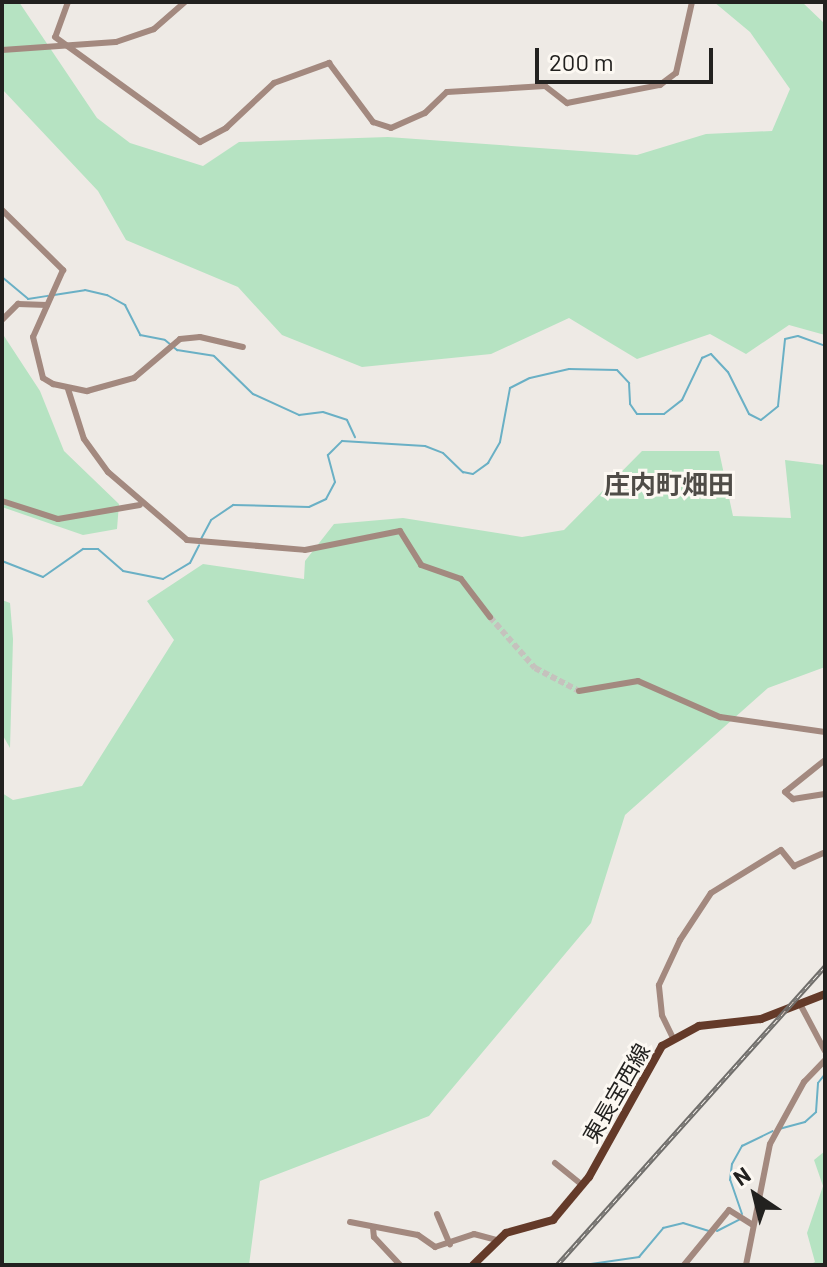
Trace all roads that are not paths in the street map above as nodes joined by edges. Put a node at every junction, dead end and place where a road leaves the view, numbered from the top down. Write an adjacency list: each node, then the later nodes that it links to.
1 (68, 2): 4 (street)
2 (185, 2): 4 (street)
3 (692, 2): 4 (street)
4 (63, 45): 5 (street)
5 (2, 50)
6 (2, 210): 7 (street)
7 (47, 305): 8 (street); 10 (street)
8 (2, 320)
9 (243, 347): 10 (street)
10 (68, 389): 12 (street)
11 (2, 501): 12 (street)
12 (140, 505): 13 (street)
13 (490, 617)
14 (579, 691): 15 (street)
15 (825, 732)
16 (825, 760): 17 (street)
17 (825, 794)
18 (825, 852): 21 (street)
19 (825, 994): 20 (main road, 東長宝西線)
20 (800, 1004): 21 (main road, 東長宝西線); 22 (street)
21 (673, 1038): 25 (main road, 東長宝西線)
22 (825, 1051)
23 (825, 1060): 28 (street)
24 (555, 1163): 25 (street)
25 (582, 1185): 30 (main road, 東長宝西線)
26 (437, 1214): 31 (street)
27 (350, 1222): 29 (street)
28 (753, 1225): 34 (street); 35 (street)
29 (373, 1228): 31 (street); 32 (street)
30 (496, 1240): 31 (street); 33 (main road)
31 (450, 1244)
32 (400, 1265)
33 (473, 1265)
34 (684, 1265)
35 (746, 1265)

